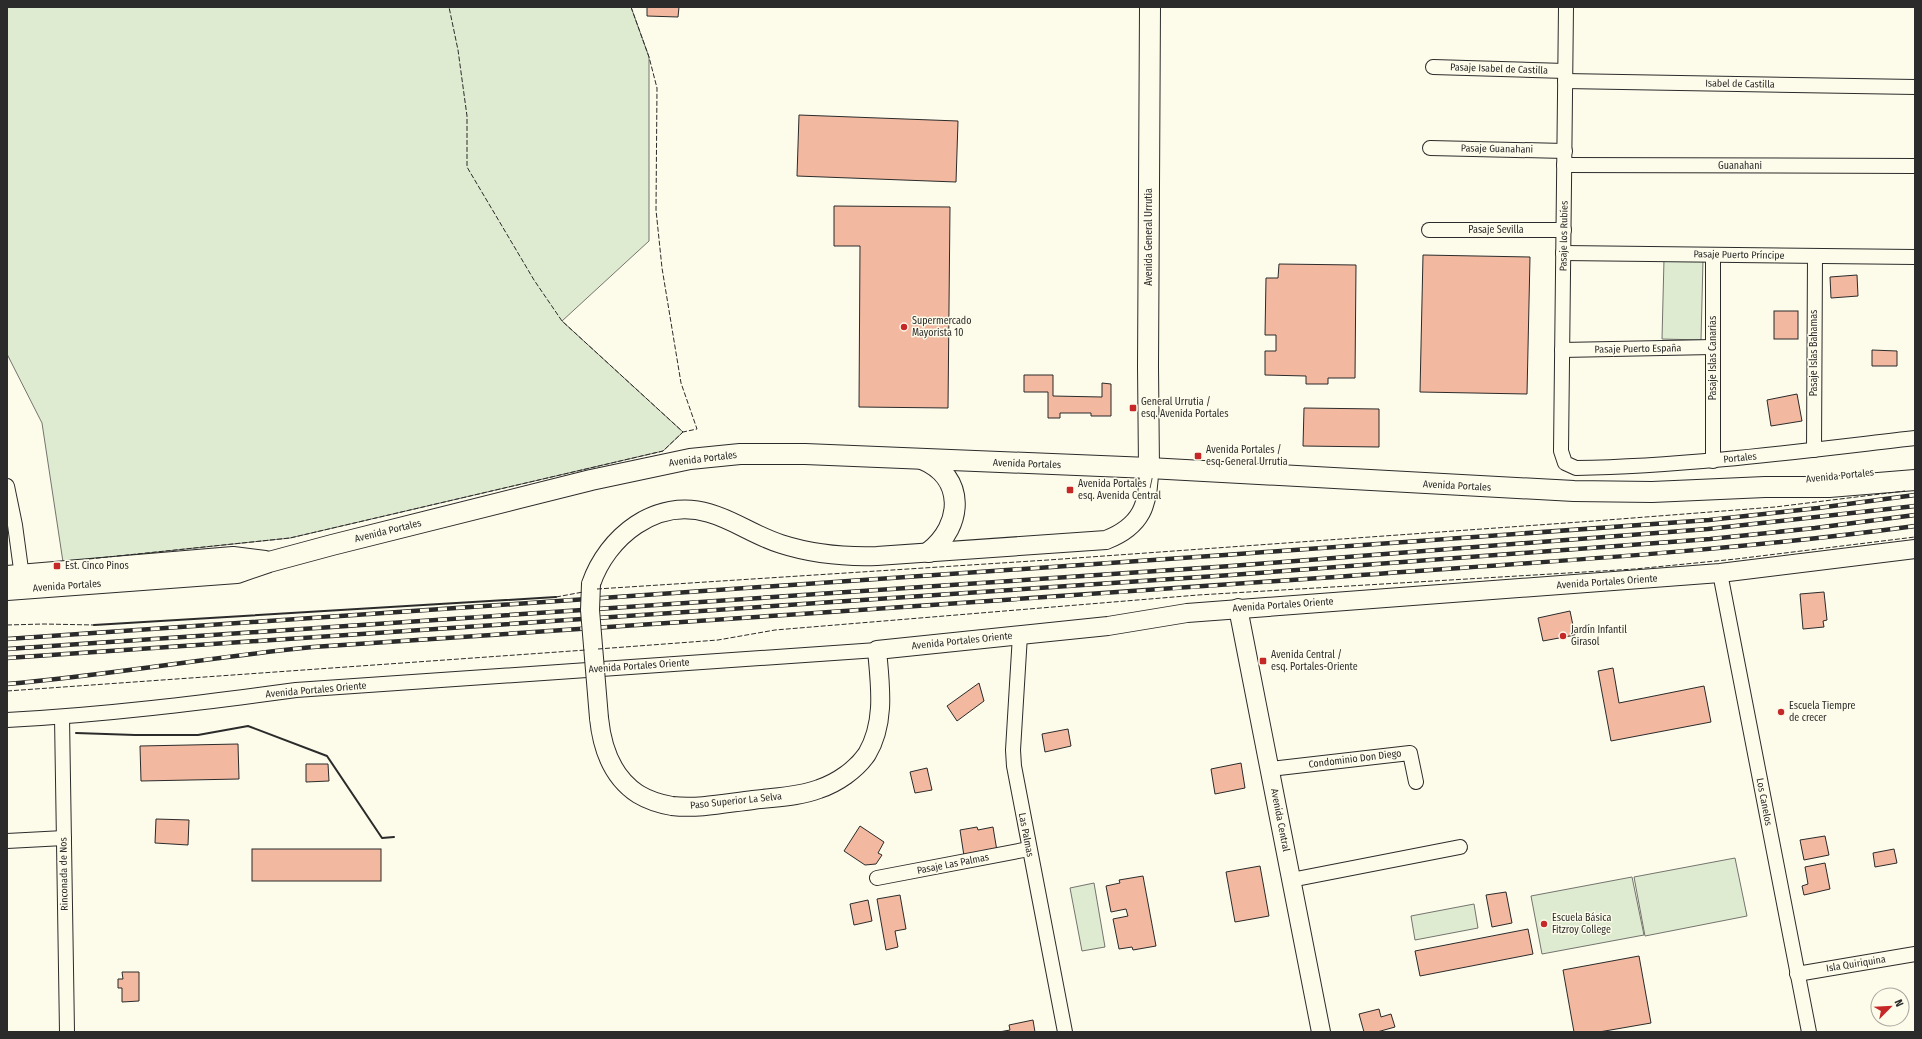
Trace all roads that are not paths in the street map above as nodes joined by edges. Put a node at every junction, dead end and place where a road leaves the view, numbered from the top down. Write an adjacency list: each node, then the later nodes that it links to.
1 (1150, 7): 23 (main road, Avenida General Urrutia)
2 (1566, 7): 4 (street, Pasaje los Rubíes)
3 (1433, 66): 4 (street, Pasaje Isabel de Castilla)
4 (1565, 76): 5 (street, Isabel de Castilla); 7 (street, Pasaje los Rubíes)
5 (1915, 87)
6 (1430, 148): 7 (street, Pasaje Guanahani)
7 (1564, 151): 8 (street, Pasaje los Rubíes)
8 (1564, 165): 9 (street, Guanahani); 11 (street, Pasaje los Rubíes)
9 (1915, 166)
10 (1429, 230): 11 (street, Pasaje Sevilla)
11 (1564, 230): 12 (street, Pasaje los Rubíes)
12 (1563, 253): 13 (street, Pasaje Puerto Príncipe); 17 (street, Pasaje los Rubíes)
13 (1714, 255): 14 (street, Pasaje Puerto Príncipe); 16 (street, Pasaje Islas Canarias)
14 (1814, 256): 15 (street, Pasaje Puerto Príncipe); 19 (street, Pasaje Islas Bahamas)
15 (1915, 257)
16 (1713, 347): 17 (street, Pasaje Puerto España); 21 (street, Pasaje Islas Canarias)
17 (1562, 350): 22 (street, Pasaje los Rubíes)
18 (1915, 438): 19 (street, Portales)
19 (1814, 450): 21 (street, Portales)
20 (920, 458): 23 (main road, Avenida Portales); 30 (main road); 32 (main road, Avenida Portales)
21 (1713, 461): 22 (street, Portales)
22 (1565, 463)
23 (1149, 468): 27 (main road, Avenida Portales); 30 (street)
24 (1915, 468): 27 (main road, Avenida Portales)
25 (1915, 480): 27 (main road, Avenida Portales)
26 (7, 486): 29 (street)
27 (1765, 487)
28 (1915, 549): 31 (street, Avenida Portales Oriente)
29 (13, 551): 32 (street)
30 (929, 552): 35 (street, Paso Superior La Selva, bridge)
31 (1720, 573): 33 (street, Avenida Portales Oriente); 47 (street, Los Canelos)
32 (15, 582)
33 (1238, 608): 34 (street, Avenida Portales Oriente); 38 (street, Avenida Central)
34 (1020, 635): 35 (street, Avenida Portales Oriente); 43 (street, Las Palmas)
35 (877, 650): 36 (street, Avenida Portales Oriente)
36 (62, 717): 37 (street, Avenida Portales Oriente); 40 (street, Rinconada de Nos)
37 (7, 720)
38 (1270, 769): 39 (street, Condominio Don Diego); 45 (street, Avenida Central)
39 (1416, 782)
40 (64, 838): 41 (street); 48 (street, Rinconada de Nos)
41 (7, 841)
42 (1460, 847): 45 (street)
43 (1029, 849): 44 (street, Pasaje Las Palmas); 49 (street, Las Palmas)
44 (877, 878)
45 (1291, 880): 50 (street, Avenida Central)
46 (1915, 954): 47 (street, Isla Quiriquina)
47 (1797, 974): 51 (street, Los Canelos)
48 (67, 1032)
49 (1065, 1032)
50 (1321, 1032)
51 (1809, 1032)

